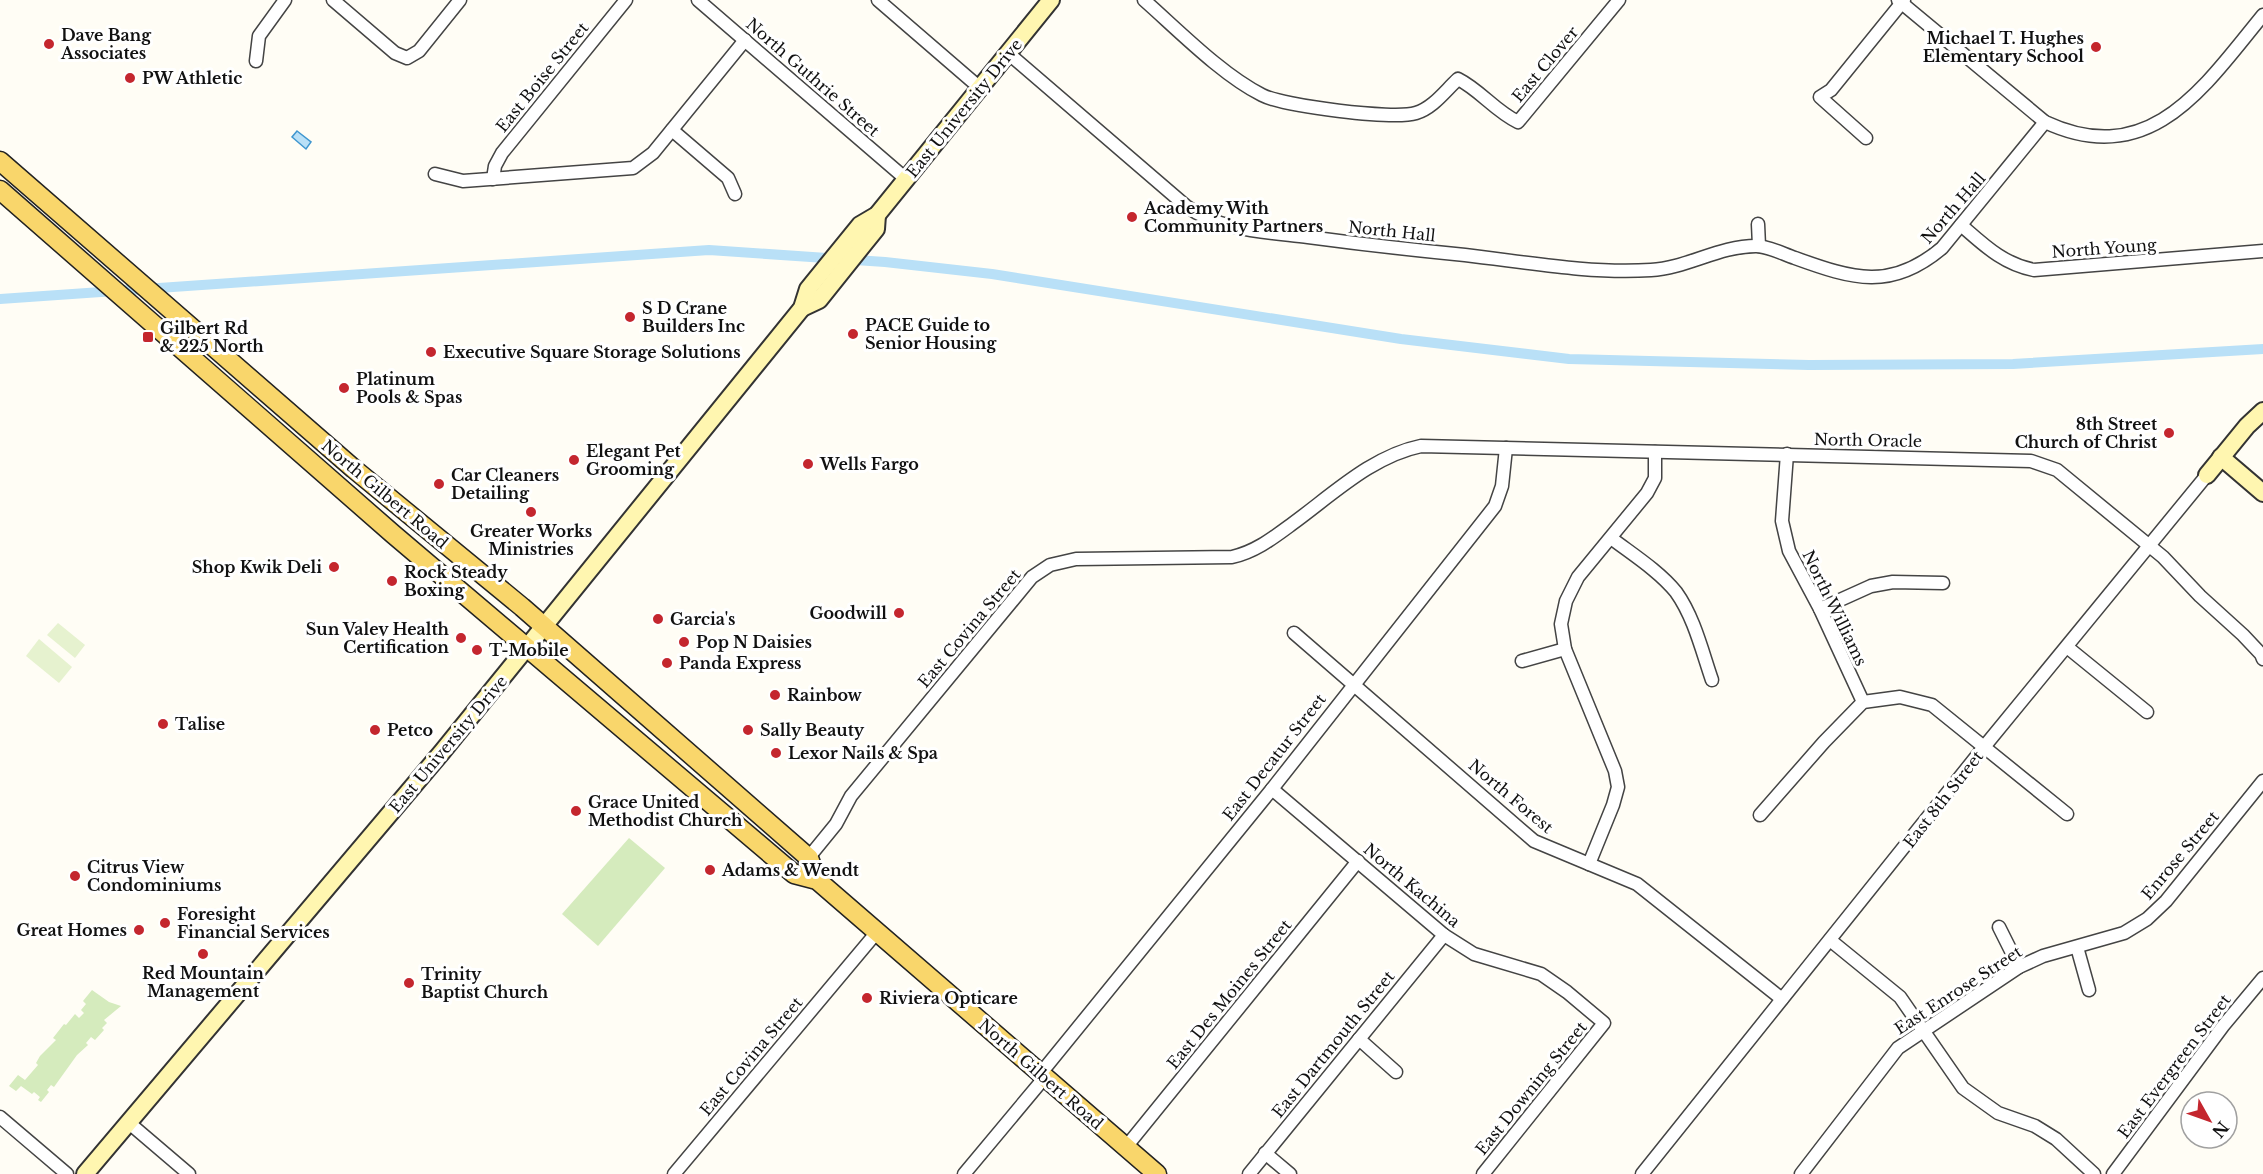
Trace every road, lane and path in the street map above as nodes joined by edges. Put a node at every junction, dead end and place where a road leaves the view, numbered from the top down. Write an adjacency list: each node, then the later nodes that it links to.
1 (285, 0): 14 (street)
2 (333, 0): 3 (street)
3 (460, 0)
4 (626, 0): 21 (street, East Boise Street)
5 (698, 0): 12 (street, North Guthrie Street)
6 (878, 0): 15 (street)
7 (1051, 0): 13 (main road, East University Drive)
8 (1144, 0): 10 (street, East Clover)
9 (1901, 1): 16 (street); 18 (street)
10 (1612, 3)
11 (2263, 15): 16 (street)
12 (745, 40): 17 (street); 22 (street, North Guthrie Street)
13 (1008, 53): 15 (main road, East University Drive); 30 (street, North Hall)
14 (256, 61)
15 (980, 88): 22 (main road, East University Drive)
16 (2045, 122): 28 (street, North Hall)
17 (672, 130): 21 (street); 24 (street)
18 (1866, 138)
19 (0, 161): 26 (main road, North Gilbert Road)
20 (435, 174): 21 (street)
21 (493, 179)
22 (906, 179): 25 (main road, East University Drive)
23 (0, 190): 29 (main road, North Gilbert Road)
24 (735, 194)
25 (877, 215): 32 (main road, East University Drive); 32 (main road, East University Drive)
26 (71, 222): 29 (main road); 33 (main road, North Gilbert Road)
27 (1758, 224): 30 (street)
28 (1961, 225): 30 (street, North Hall); 31 (street, North Young)
29 (56, 238): 34 (main road, North Gilbert Road)
30 (1759, 246)
31 (2263, 251)
32 (802, 308): 53 (main road, East University Drive)
33 (190, 325): 34 (main road); 37 (main road, North Gilbert Road)
34 (175, 341): 39 (main road, North Gilbert Road)
35 (2263, 397): 38 (main road, East 8th Street)
36 (2263, 411): 38 (main road, East 8th Street)
37 (293, 417): 39 (main road); 47 (main road, North Gilbert Road)
38 (2247, 426): 44 (main road, East 8th Street)
39 (279, 433): 48 (main road, North Gilbert Road)
40 (1506, 448): 41 (street, North Oracle); 42 (street, North Oracle); 61 (street, East Decatur Street)
41 (1397, 451): 73 (street, East Covina Street)
42 (1655, 452): 43 (street, North Oracle); 49 (street)
43 (1787, 454): 50 (street, North Oracle); 52 (street, North Williams)
44 (2221, 457): 45 (main road, East 8th Street); 46 (main road)
45 (2207, 475): 50 (street, East 8th Street)
46 (2263, 493)
47 (409, 515): 48 (main road); 53 (main road, North Gilbert Road)
48 (393, 534): 55 (main road, North Gilbert Road)
49 (1611, 538): 57 (street); 60 (street)
50 (2150, 546): 56 (street, East 8th Street); 58 (street, North Oracle)
51 (1943, 583): 52 (street)
52 (1820, 609): 62 (street, North Williams)
53 (545, 628): 55 (main road, East University Drive); 66 (main road, North Gilbert Road)
54 (1294, 633): 61 (street, North Forest)
55 (528, 647): 64 (main road, North Gilbert Road); 93 (main road, East University Drive)
56 (2067, 647): 63 (street); 65 (street, East 8th Street)
57 (1565, 649): 59 (street); 75 (street)
58 (2263, 659)
59 (1522, 661)
60 (1712, 680)
61 (1353, 683): 69 (street, East Decatur Street); 75 (street, North Forest)
62 (1863, 702): 65 (street); 72 (street)
63 (2146, 712)
64 (629, 734): 66 (main road); 67 (main road, North Gilbert Road)
65 (1984, 747): 71 (street); 81 (street, East 8th Street)
66 (695, 759): 70 (main road, North Gilbert Road)
67 (680, 777): 70 (main road); 76 (main road, North Gilbert Road)
68 (2263, 781): 82 (street, Enrose Street)
69 (1272, 789): 74 (street, North Kachina); 91 (street, East Decatur Street)
70 (744, 802): 73 (main road, North Gilbert Road)
71 (2067, 814)
72 (1760, 815)
73 (809, 858): 76 (street, East Covina Street); 77 (main road, North Gilbert Road)
74 (1358, 861): 80 (street, North Kachina); 94 (street, East Des Moines Street)
75 (1589, 864): 86 (street, North Forest)
76 (794, 874): 77 (main road, North Gilbert Road)
77 (817, 880): 79 (main road, North Gilbert Road)
78 (2000, 927): 83 (street)
79 (877, 932): 91 (main road, North Gilbert Road); 100 (street, East Covina Street)
80 (1444, 935): 87 (street, North Kachina); 89 (street, East Dartmouth Street)
81 (1830, 940): 86 (street, East 8th Street); 88 (street)
82 (2077, 947): 83 (street, East Enrose Street); 85 (street)
83 (2019, 967): 88 (street, East Enrose Street)
84 (2263, 978): 108 (street, East Evergreen Street)
85 (2089, 990)
86 (1782, 999): 106 (street, East 8th Street)
87 (1605, 1023): 105 (street, East Downing Street)
88 (1922, 1030): 96 (street, East Enrose Street); 107 (street)
89 (1359, 1040): 90 (street); 95 (street, East Dartmouth Street)
90 (1396, 1072)
91 (1043, 1075): 94 (main road, North Gilbert Road); 101 (street, East Decatur Street)
92 (0, 1117): 97 (street)
93 (128, 1122): 98 (main road, East University Drive); 99 (street)
94 (1126, 1147): 102 (main road, North Gilbert Road)
95 (1266, 1154): 103 (street, East Dartmouth Street); 104 (street)
96 (1804, 1173)
97 (67, 1174)
98 (85, 1174)
99 (189, 1174)
100 (674, 1174)
101 (964, 1174)
102 (1157, 1174)
103 (1249, 1174)
104 (1290, 1174)
105 (1483, 1174)
106 (1642, 1174)
107 (2094, 1174)
108 (2113, 1174)

